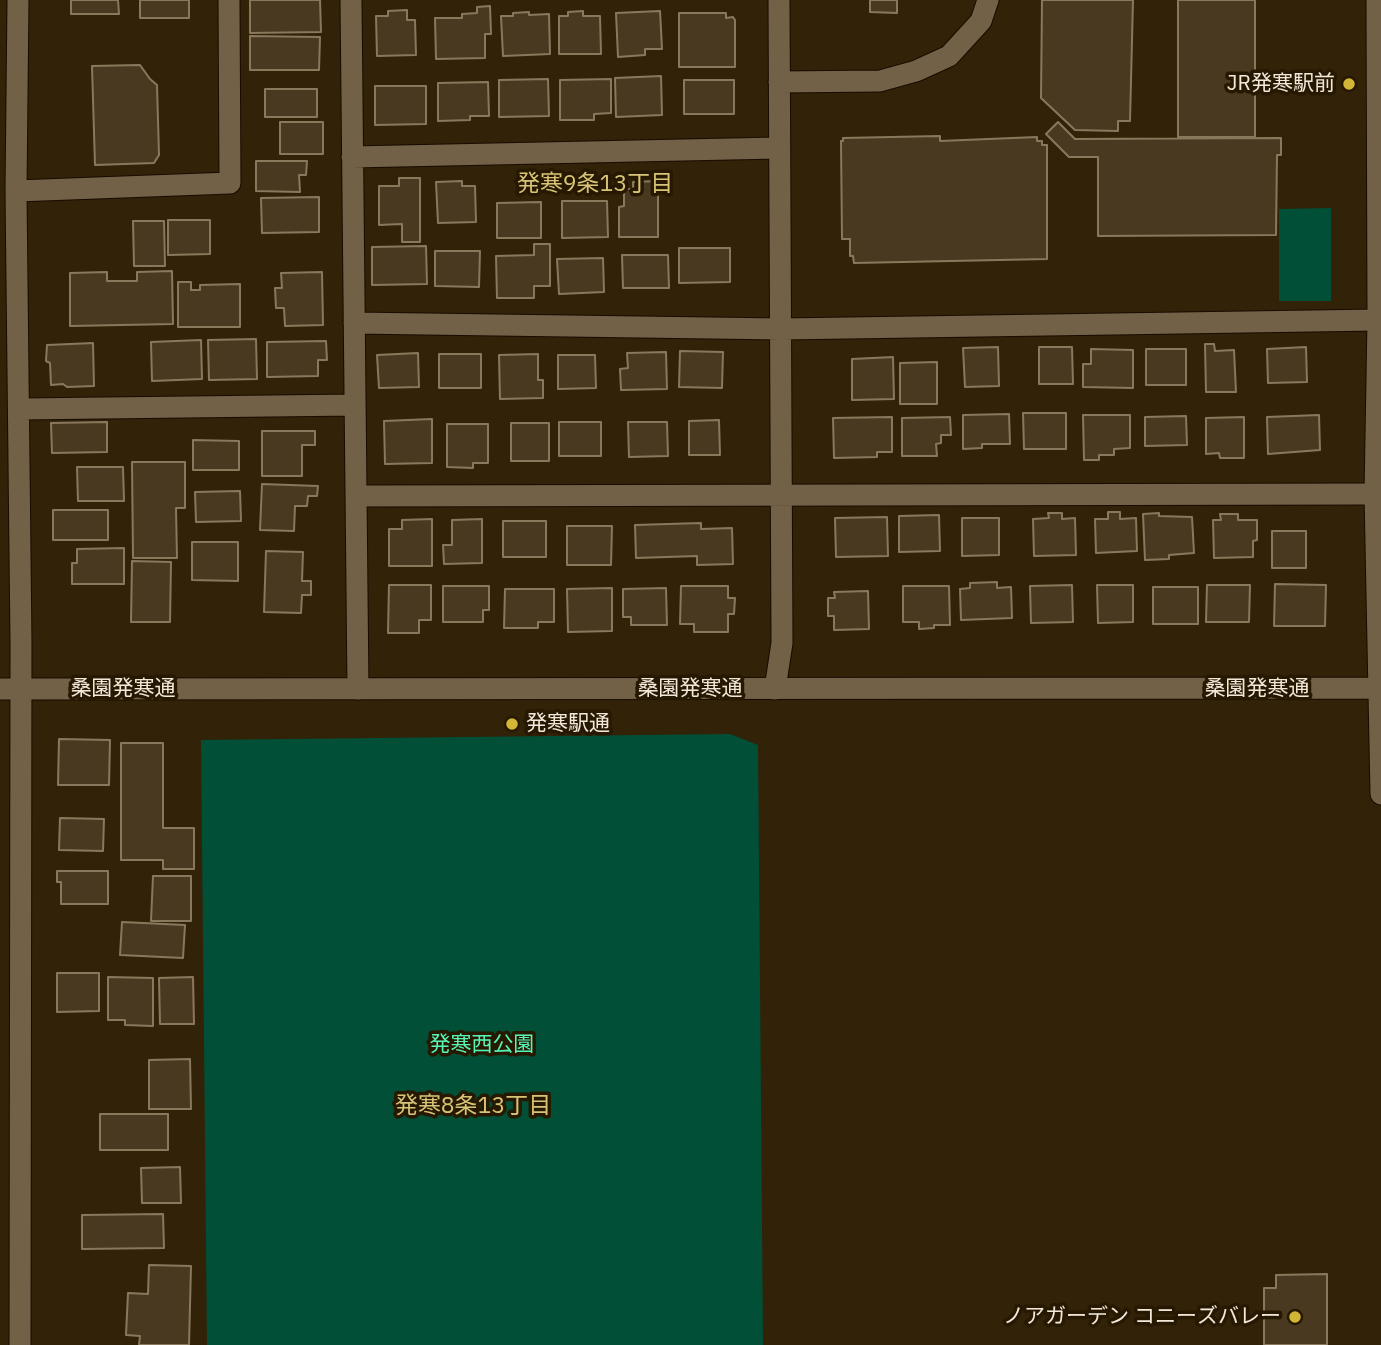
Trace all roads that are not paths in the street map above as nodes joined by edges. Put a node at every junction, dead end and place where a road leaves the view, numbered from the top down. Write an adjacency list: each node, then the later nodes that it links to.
1 (18, 0): 10 (street)
2 (229, 0): 10 (street)
3 (351, 0): 9 (street)
4 (779, 0): 7 (street)
5 (988, 0): 7 (street)
6 (1377, 0): 11 (street)
7 (779, 82): 8 (street)
8 (778, 149): 9 (street); 13 (street)
9 (352, 157): 12 (street)
10 (16, 191): 14 (street)
11 (1378, 320): 13 (street); 16 (street)
12 (354, 323): 13 (street); 15 (street)
13 (782, 329): 18 (street)
14 (13, 401): 15 (street); 20 (street)
15 (355, 405): 17 (street)
16 (1375, 494): 18 (street); 19 (street)
17 (356, 496): 18 (street); 21 (street)
18 (782, 497): 22 (street)
19 (1380, 688): 22 (street, 桑園発寒通); 23 (street)
20 (10, 689): 21 (street, 桑園発寒通); 24 (street)
21 (358, 689): 22 (street, 桑園発寒通)
22 (775, 689)
23 (1381, 794)
24 (10, 1247): 25 (street)
25 (20, 1345)

